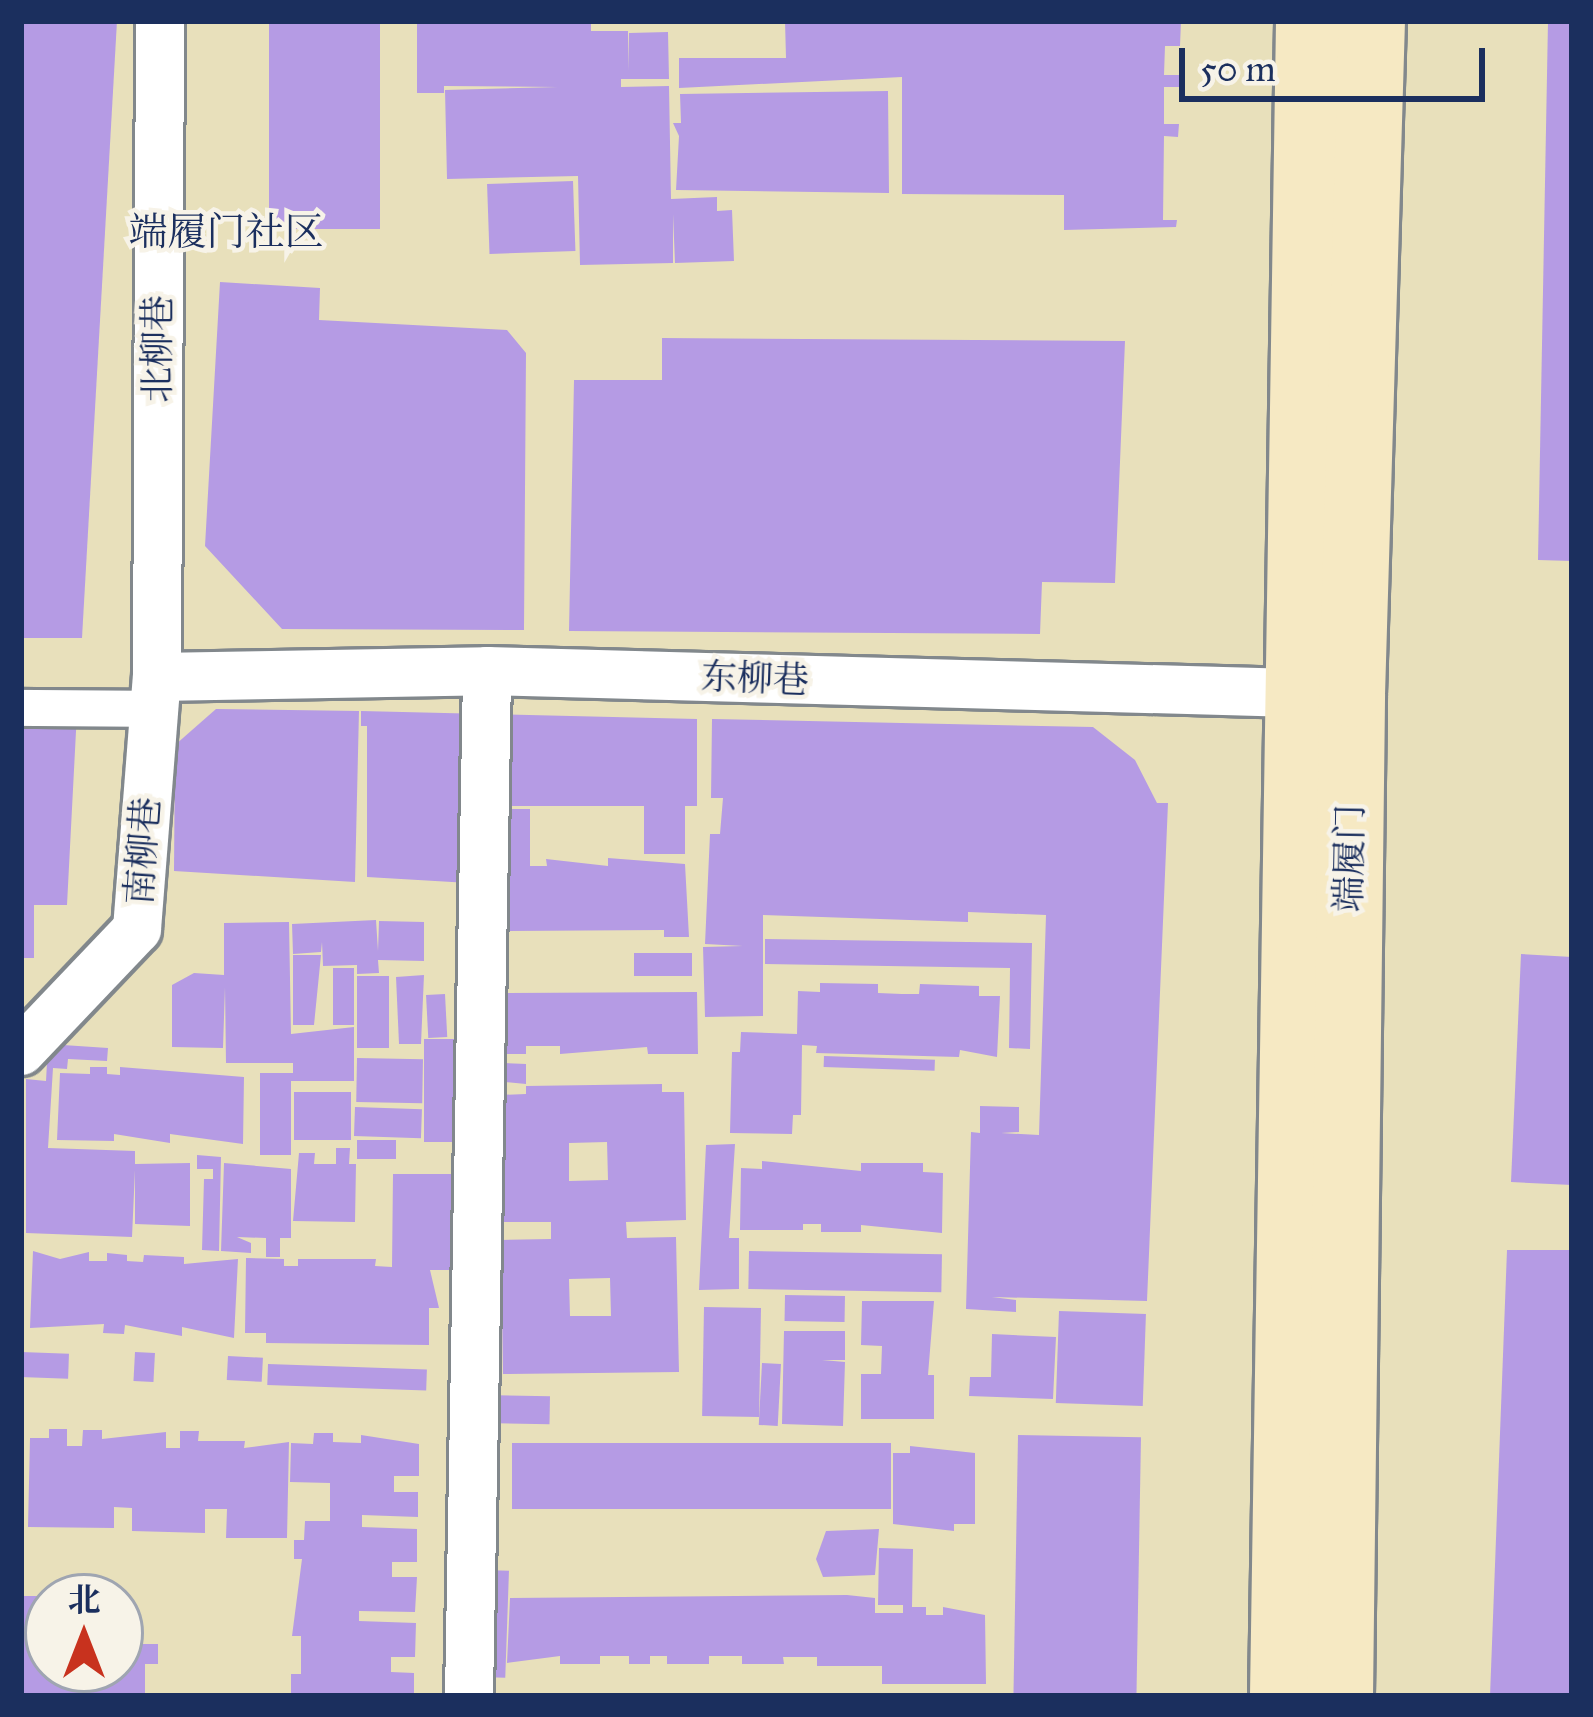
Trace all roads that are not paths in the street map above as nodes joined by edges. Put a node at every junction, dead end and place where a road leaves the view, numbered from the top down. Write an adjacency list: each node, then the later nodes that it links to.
1 (160, 21): 5 (street, 北柳巷)
2 (1309, 21): 6 (main road, 端履门)
3 (1372, 21): 6 (main road, 端履门)
4 (487, 671): 5 (street, 东柳巷); 6 (street, 东柳巷); 9 (street)
5 (155, 693): 7 (street); 8 (street, 南柳巷)
6 (1328, 694): 10 (main road, 端履门); 11 (main road, 端履门)
7 (21, 708)
8 (21, 1051)
9 (469, 1696)
10 (1283, 1696)
11 (1340, 1696)

